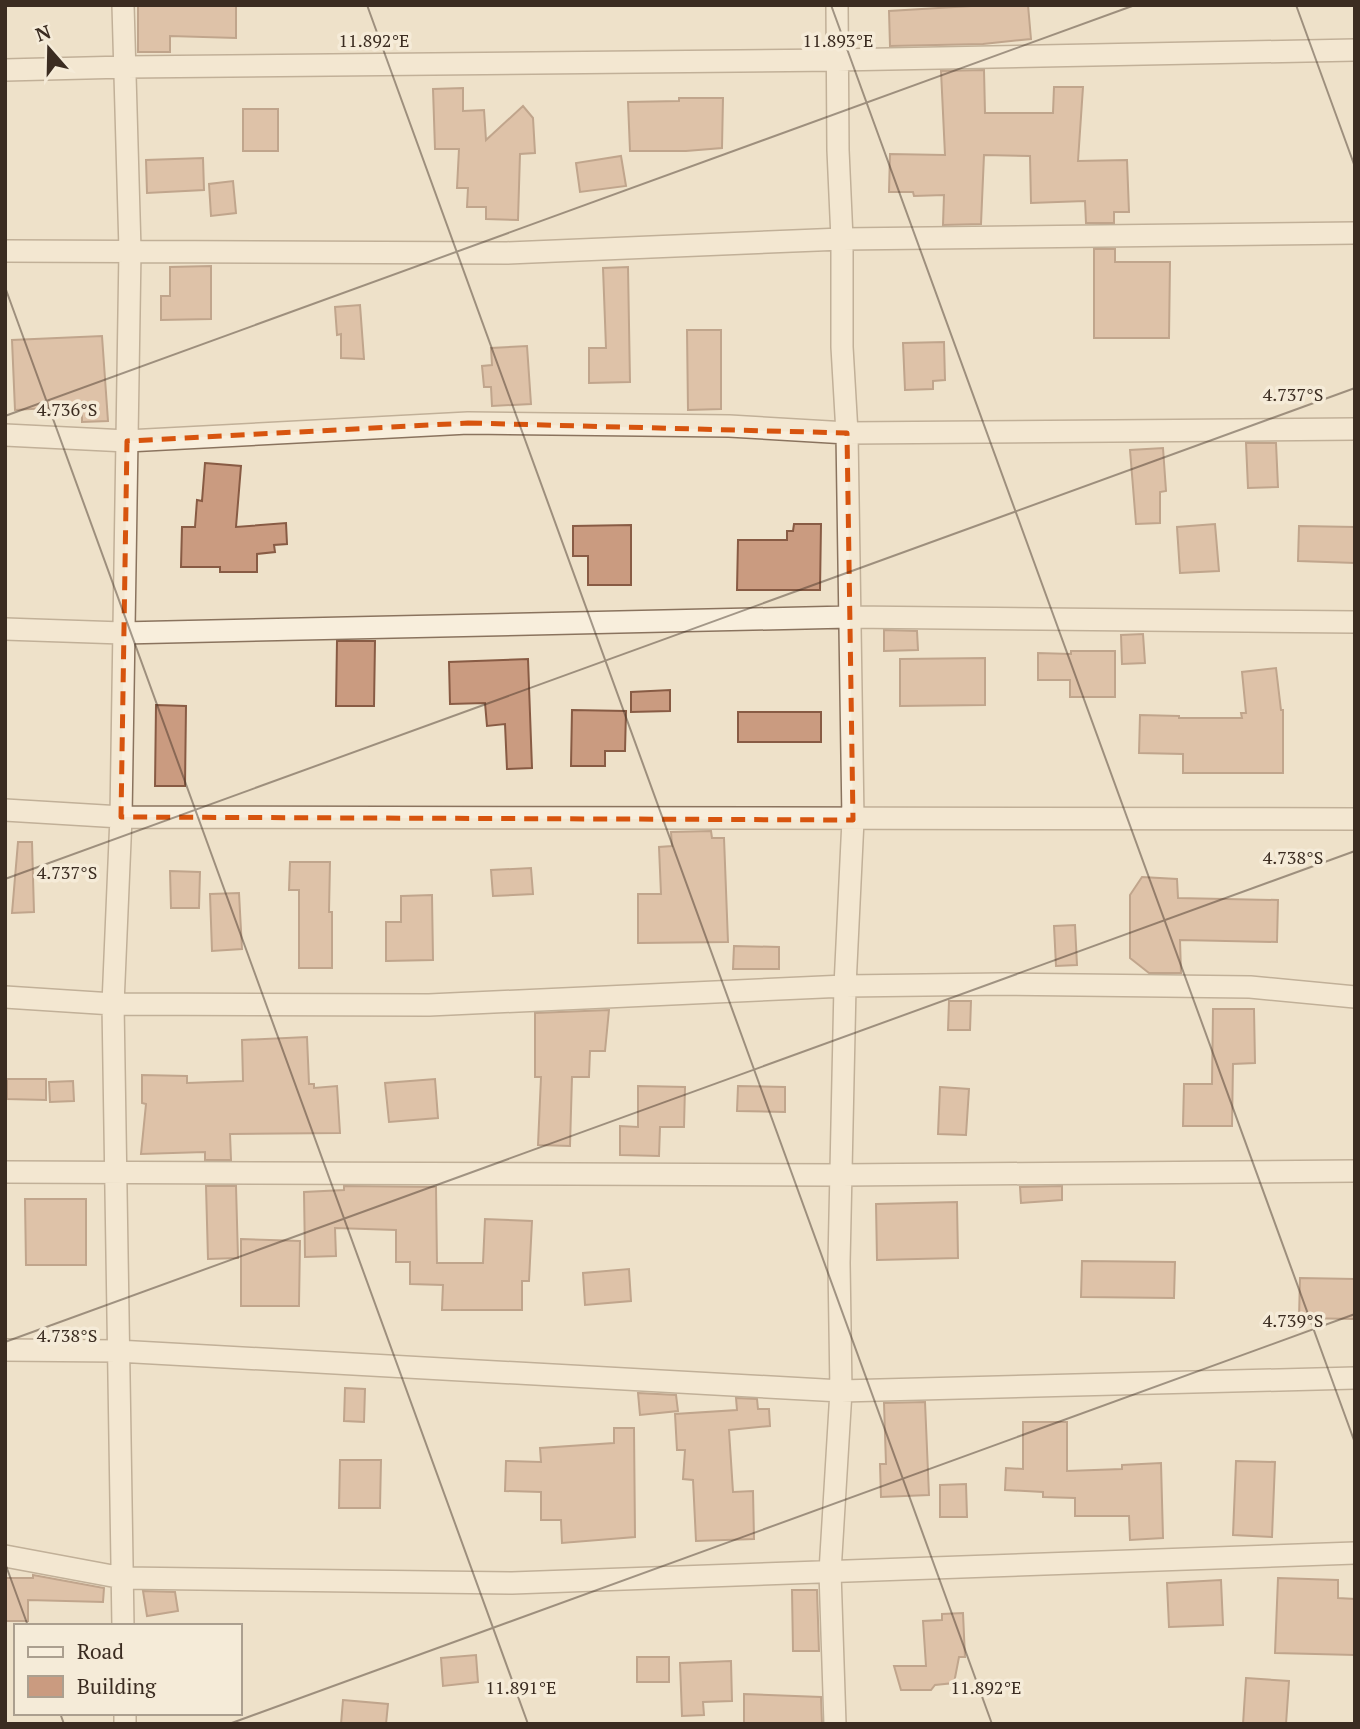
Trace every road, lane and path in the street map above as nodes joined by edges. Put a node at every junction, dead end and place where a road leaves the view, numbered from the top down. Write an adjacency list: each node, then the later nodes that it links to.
1 (123, 5): 5 (street)
2 (837, 5): 4 (street)
3 (1355, 50): 4 (street)
4 (836, 60): 5 (street); 8 (street)
5 (126, 67): 6 (street); 9 (street)
6 (5, 70)
7 (1355, 233): 8 (street)
8 (842, 239): 9 (street); 12 (street)
9 (130, 250): 10 (street); 14 (street)
10 (5, 251)
11 (1355, 429): 12 (street)
12 (847, 433): 14 (street); 15 (street)
13 (5, 435): 14 (street)
14 (127, 440): 18 (street)
15 (849, 617): 16 (street); 18 (street); 22 (street)
16 (1355, 622)
17 (5, 629): 18 (street)
18 (122, 633): 20 (street)
19 (5, 810): 20 (street)
20 (121, 817): 22 (street); 26 (street)
21 (1355, 819): 22 (street)
22 (853, 820): 23 (street)
23 (845, 986): 25 (street); 26 (street); 30 (street)
24 (5, 997): 26 (street)
25 (1355, 997)
26 (113, 1004): 29 (street)
27 (1355, 1171): 30 (street)
28 (5, 1172): 29 (street)
29 (116, 1173): 30 (street); 32 (street)
30 (841, 1175): 34 (street)
31 (5, 1350): 32 (street)
32 (117, 1351): 34 (street); 38 (street)
33 (1355, 1378): 34 (street)
34 (842, 1391): 37 (street)
35 (1355, 1553): 37 (street)
36 (5, 1556): 38 (street)
37 (830, 1572): 38 (street); 40 (street)
38 (122, 1578): 39 (street)
39 (124, 1624)
40 (835, 1724)

